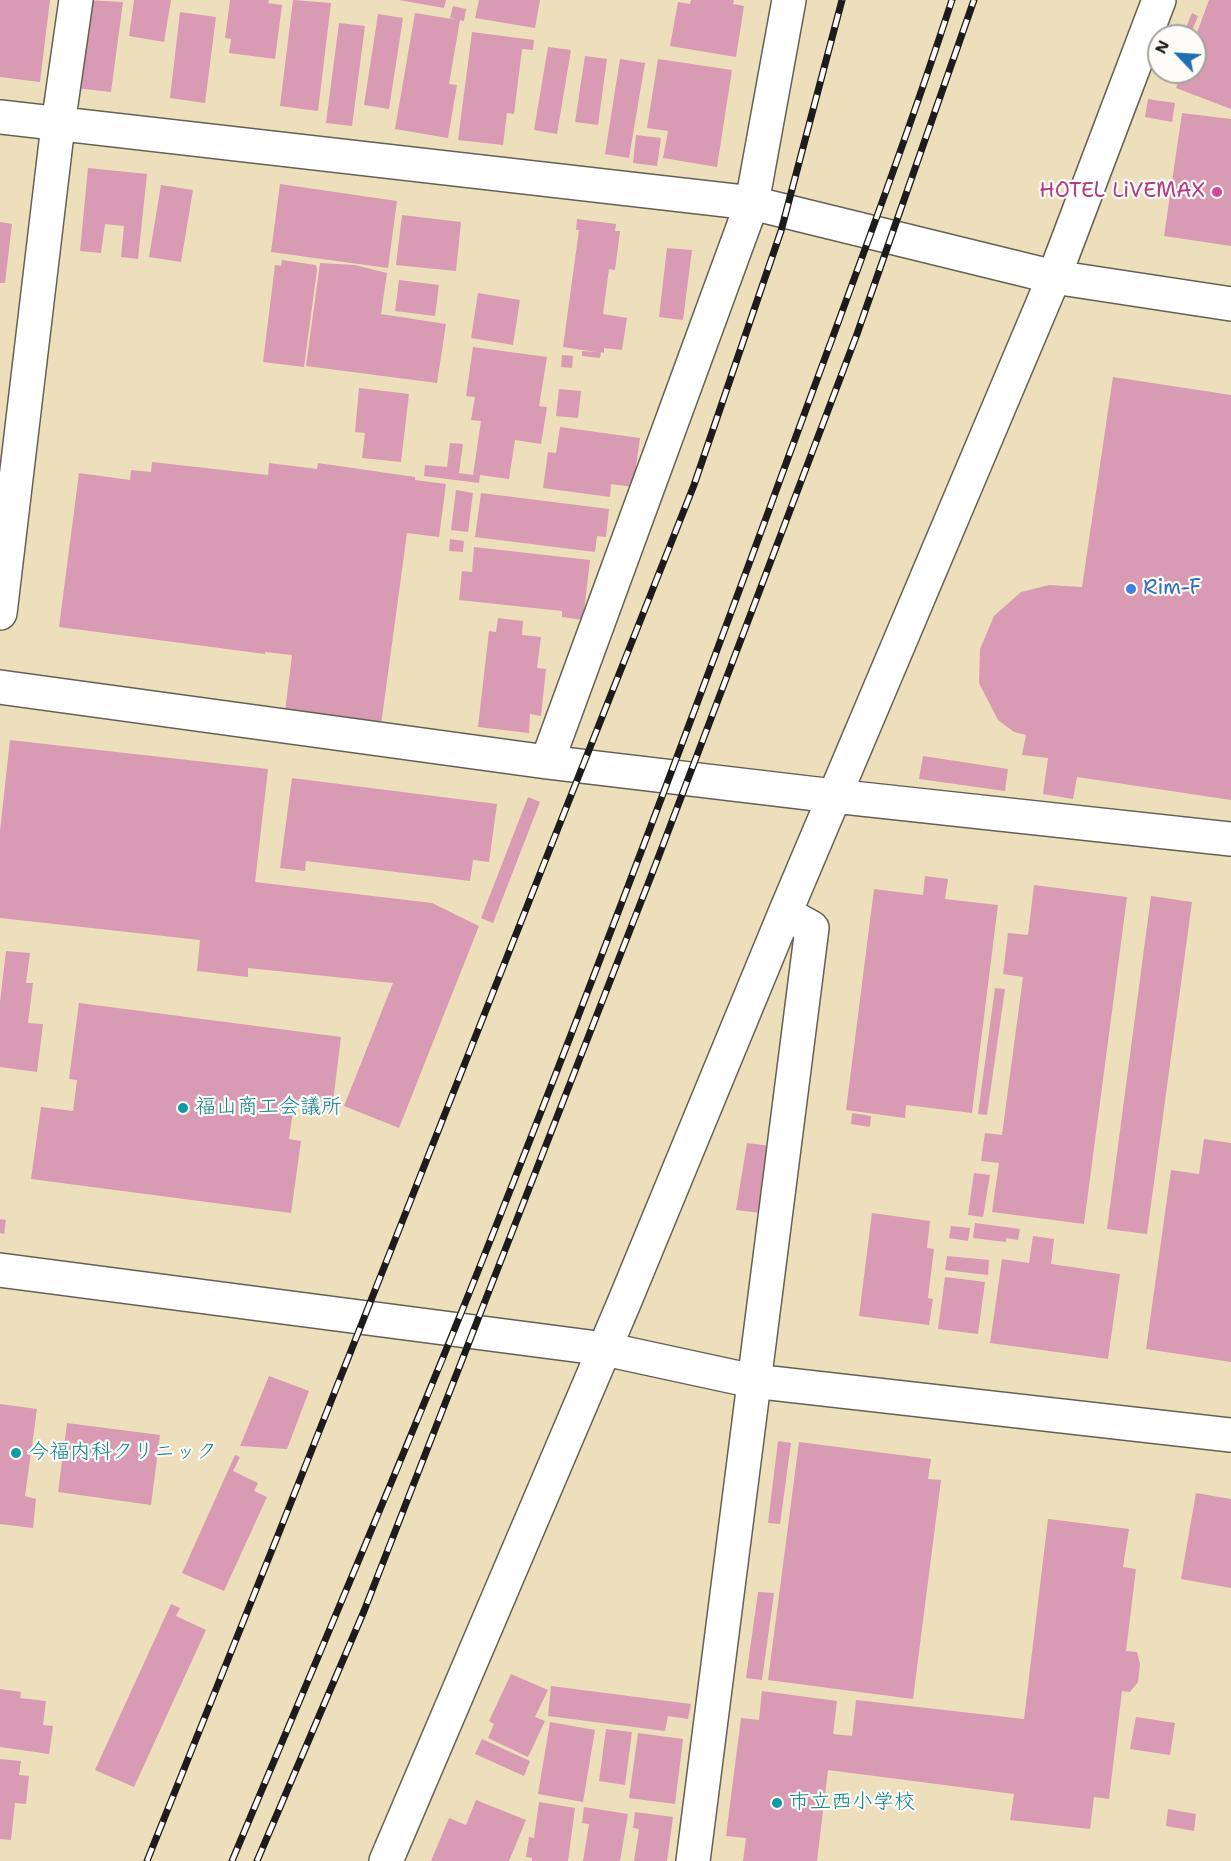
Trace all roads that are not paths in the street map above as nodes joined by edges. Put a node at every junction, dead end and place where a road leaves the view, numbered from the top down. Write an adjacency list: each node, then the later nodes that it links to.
1 (76, 0): 5 (street)
2 (789, 0): 6 (street)
3 (1159, 0): 7 (street)
4 (0, 117): 5 (street)
5 (58, 125): 6 (street); 9 (street)
6 (752, 203): 7 (street); 11 (street)
7 (1054, 277): 8 (street); 12 (street)
8 (1231, 304)
9 (0, 613)
10 (0, 687): 11 (street)
11 (547, 762): 12 (street)
12 (834, 796): 13 (street); 14 (street)
13 (1231, 839)
14 (785, 913): 16 (street); 17 (street)
15 (0, 1270): 16 (street)
16 (605, 1349): 17 (street); 19 (street)
17 (753, 1381): 18 (street); 20 (street)
18 (1231, 1435)
19 (386, 1861)
20 (693, 1861)

